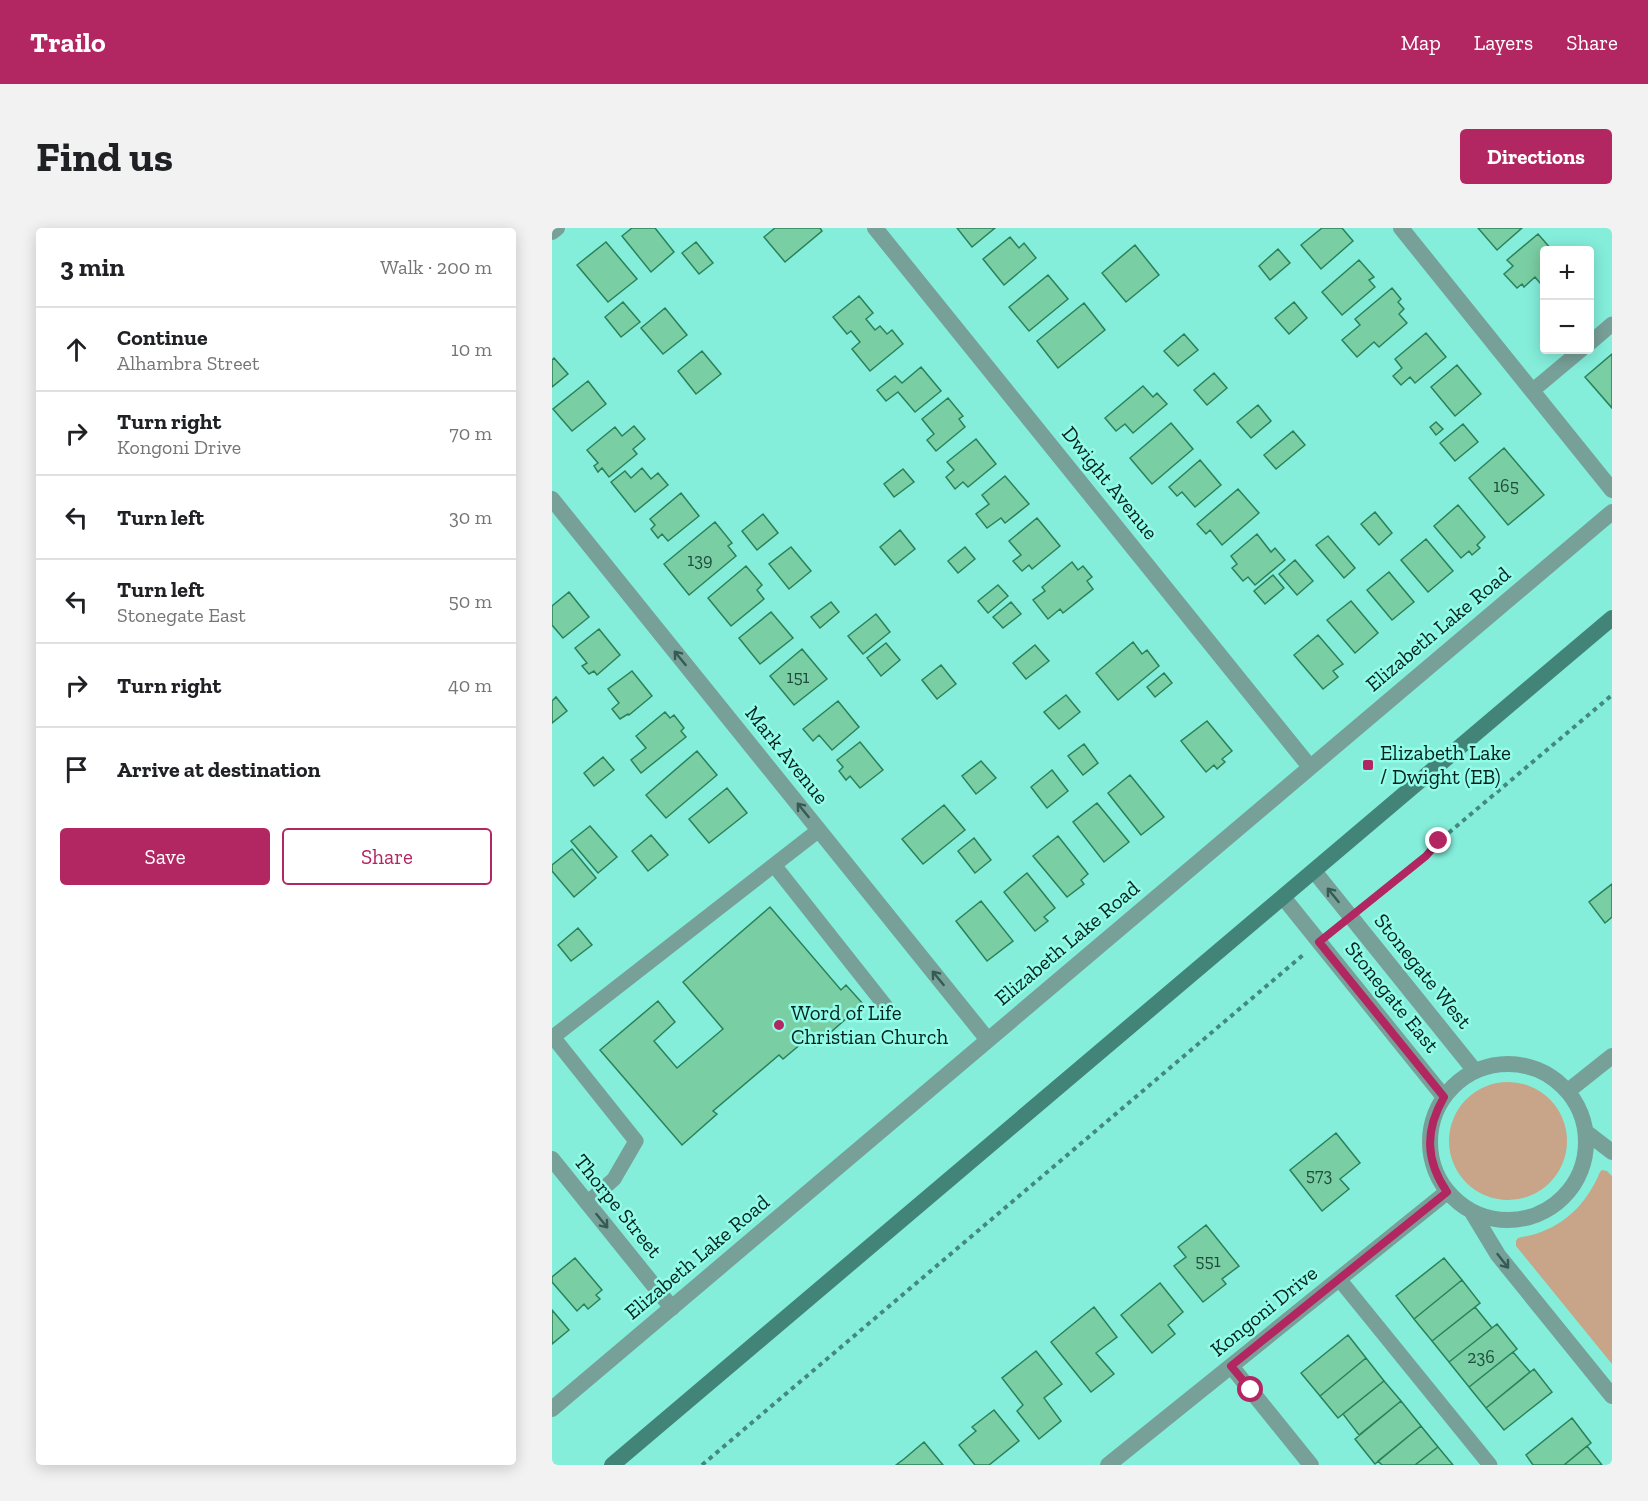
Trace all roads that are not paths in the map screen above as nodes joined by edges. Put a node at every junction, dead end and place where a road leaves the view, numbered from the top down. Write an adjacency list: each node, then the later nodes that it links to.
1 (557, 228): 4 (street)
2 (875, 228): 13 (street, Dwight Avenue)
3 (1401, 228): 8 (street)
4 (552, 232)
5 (1612, 324): 6 (lane)
6 (1594, 340)
7 (1576, 354): 8 (lane)
8 (1532, 391): 9 (street)
9 (1612, 490)
10 (552, 499): 14 (street, Mark Avenue, one-way to 10)
11 (1612, 512): 13 (street, Elizabeth Lake Road)
12 (1612, 618): 16 (main road)
13 (1310, 767): 19 (street, Elizabeth Lake Road)
14 (819, 830): 15 (lane); 19 (street, Mark Avenue, one-way to 14)
15 (774, 865): 18 (lane); 28 (lane)
16 (1314, 871): 17 (main road); 21 (street, Stonegate West, one-way to 16)
17 (1283, 897): 23 (street, Stonegate East); 35 (main road)
18 (891, 1013)
19 (988, 1040): 31 (street, Elizabeth Lake Road)
20 (1612, 1056): 22 (street)
21 (1475, 1071): 22 (street); 23 (street)
22 (1568, 1091): 24 (street)
23 (1444, 1097): 27 (street)
24 (1586, 1132): 25 (street); 29 (street)
25 (1612, 1152)
26 (552, 1160): 28 (street, Thorpe Street)
27 (1447, 1192): 29 (street); 30 (street, Kongoni Drive)
28 (587, 1203): 31 (street, Thorpe Street, one-way to 31)
29 (1472, 1212): 33 (street, one-way to 33)
30 (1340, 1278): 32 (street, Kongoni Drive); 38 (lane)
31 (672, 1308): 34 (street, Elizabeth Lake Road)
32 (1231, 1366): 36 (street, Kongoni Drive); 37 (street)
33 (1612, 1396)
34 (552, 1409)
35 (612, 1465)
36 (1108, 1465)
37 (1311, 1465)
38 (1490, 1465)

